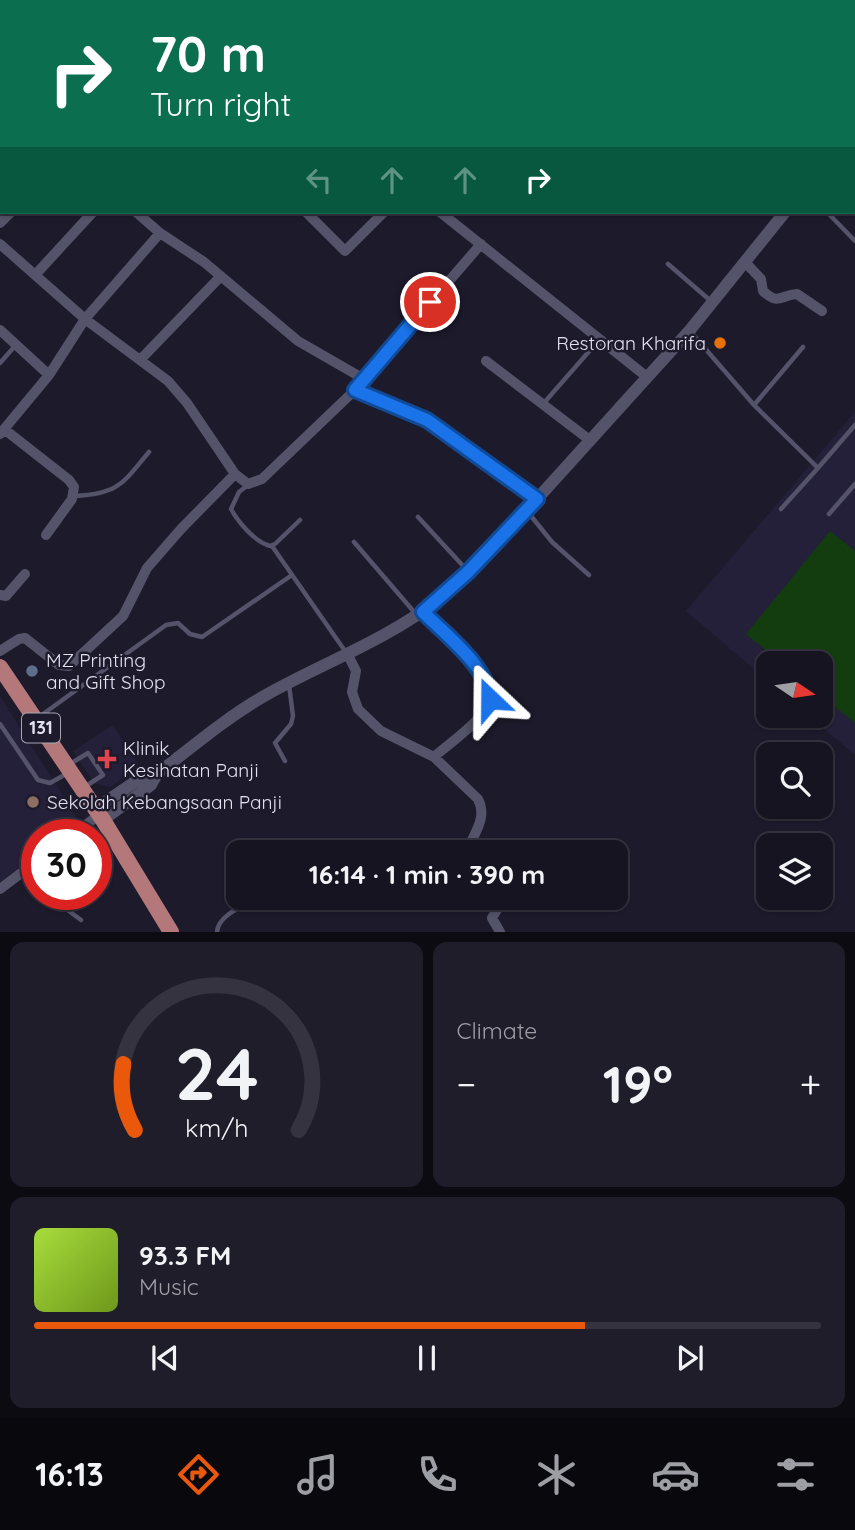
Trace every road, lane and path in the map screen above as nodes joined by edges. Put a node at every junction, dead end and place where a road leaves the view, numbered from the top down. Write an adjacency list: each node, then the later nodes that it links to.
1 (91, 214): 14 (street)
2 (138, 214): 8 (street)
3 (308, 214): 4 (street)
4 (382, 214)
5 (443, 214): 11 (street)
6 (780, 214): 12 (street)
7 (829, 214): 9 (lane)
8 (160, 233): 15 (street); 18 (street)
9 (855, 241)
10 (0, 244): 14 (street)
11 (481, 244): 21 (street); 29 (street)
12 (745, 262): 16 (street); 17 (street)
13 (667, 264): 16 (lane)
14 (36, 274): 18 (street)
15 (220, 276): 24 (street); 29 (street)
16 (713, 302): 20 (street)
17 (822, 311)
18 (85, 319): 24 (street); 27 (street)
19 (0, 330): 22 (street)
20 (690, 330): 28 (street); 32 (lane)
21 (600, 339): 28 (street); 31 (lane)
22 (16, 345): 26 (lane); 27 (street)
23 (803, 348): 32 (lane)
24 (141, 359): 38 (street)
25 (486, 361): 31 (street)
26 (0, 363)
27 (48, 375): 34 (street)
28 (647, 377): 35 (street)
29 (364, 379): 30 (street)
30 (355, 390): 39 (street); 42 (street)
31 (543, 404): 35 (street)
32 (754, 405): 37 (lane)
33 (855, 425): 37 (lane)
34 (2, 431): 41 (street)
35 (591, 441): 42 (street)
36 (149, 452): 41 (lane)
37 (818, 468): 43 (lane)
38 (235, 474): 39 (street); 57 (street)
39 (248, 484): 50 (lane)
40 (855, 484): 45 (lane)
41 (74, 496): 48 (street)
42 (537, 499): 44 (street)
43 (781, 509)
44 (526, 510): 51 (street); 54 (lane)
45 (829, 514)
46 (418, 517): 51 (lane)
47 (300, 520): 50 (lane)
48 (46, 535)
49 (354, 542): 56 (lane)
50 (272, 546): 53 (lane)
51 (468, 572): 56 (street)
52 (25, 574): 55 (street)
53 (292, 575): 58 (lane); 61 (lane)
54 (589, 575)
55 (0, 596)
56 (420, 613): 58 (street); 63 (street)
57 (0, 651)
58 (348, 655): 60 (street); 63 (street)
59 (0, 667): 61 (main road, 131)
60 (289, 684): 64 (lane); 67 (street)
61 (35, 720): 65 (main road, 131)
62 (0, 724): 65 (lane)
63 (434, 757): 69 (street)
64 (285, 761)
65 (68, 769): 66 (main road, 131); 66 (lane)
66 (82, 789): 67 (main road, 131)
67 (99, 815): 68 (street); 76 (main road, 131)
68 (94, 819)
69 (472, 840)
70 (21, 873): 71 (street)
71 (0, 889)
72 (68, 910): 75 (lane)
73 (237, 910): 77 (lane)
74 (497, 910): 78 (street)
75 (81, 920)
76 (171, 932)
77 (217, 932)
78 (500, 932)

